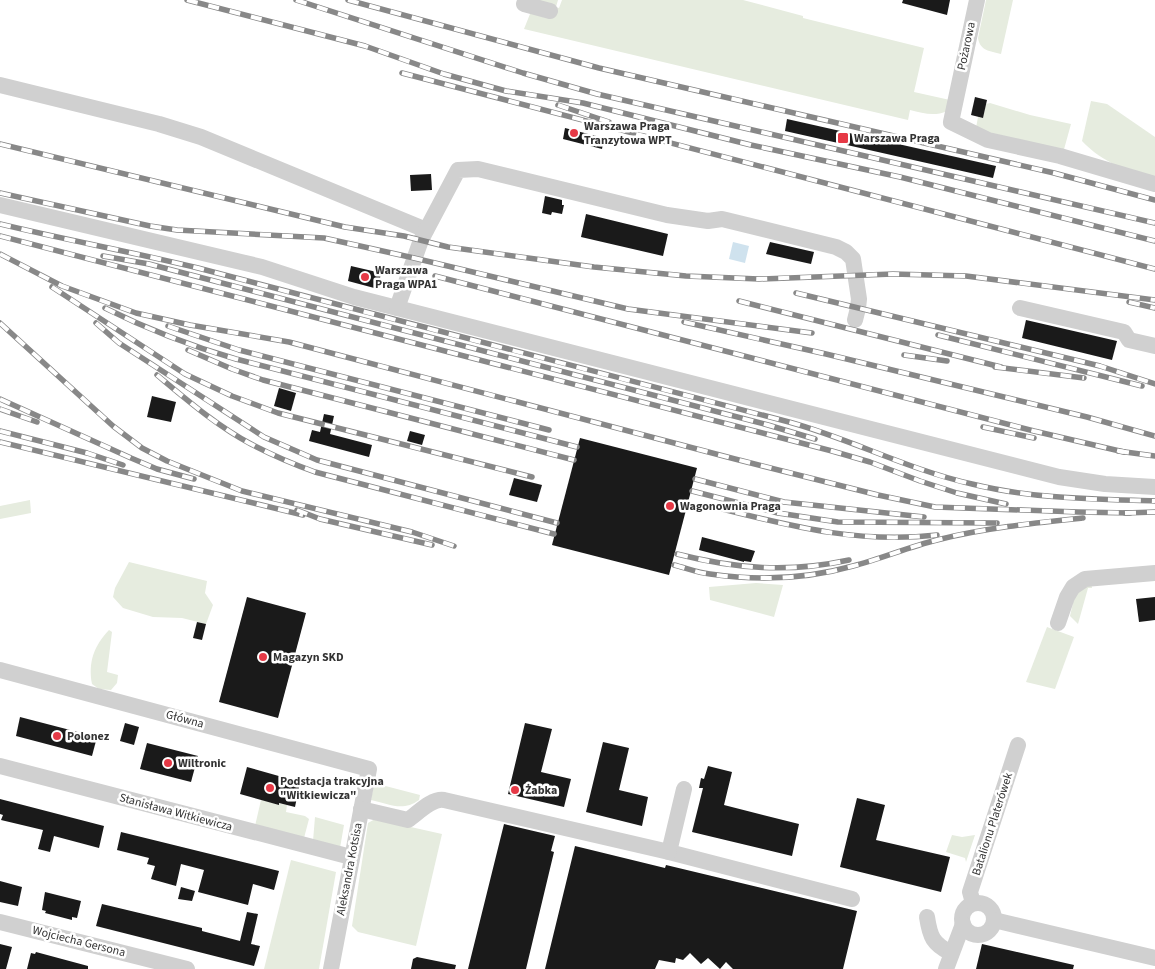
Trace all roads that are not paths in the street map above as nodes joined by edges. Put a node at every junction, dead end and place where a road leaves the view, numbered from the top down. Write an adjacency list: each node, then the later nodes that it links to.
1 (977, 0): 5 (street, Pożarowa)
2 (523, 8): 3 (street)
3 (550, 11)
4 (0, 86): 7 (street)
5 (1155, 184)
6 (0, 205): 8 (street)
7 (426, 230): 8 (street); 10 (street)
8 (397, 308): 12 (street)
9 (1020, 308): 11 (street)
10 (855, 320)
11 (1155, 346)
12 (1155, 486)
13 (1155, 573): 14 (street)
14 (1058, 622)
15 (0, 670): 18 (street, Główna)
16 (1018, 745): 24 (street, Batalionu Platerówek)
17 (0, 766): 22 (street, Stanisława Witkiewicza)
18 (369, 769): 20 (street, Aleksandra Kotsisa)
19 (684, 789): 21 (street)
20 (361, 809): 21 (street); 22 (street, Aleksandra Kotsisa)
21 (669, 852): 23 (street)
22 (351, 857): 31 (street, Aleksandra Kotsisa)
23 (852, 899)
24 (963, 913): 26 (street); 26 (street); 29 (street, Batalionu Platerówek)
25 (927, 917): 29 (street)
26 (994, 920): 28 (street)
27 (0, 922): 30 (street, Wojciecha Gersona)
28 (1155, 958)
29 (949, 961)
30 (188, 969)
31 (331, 969)

